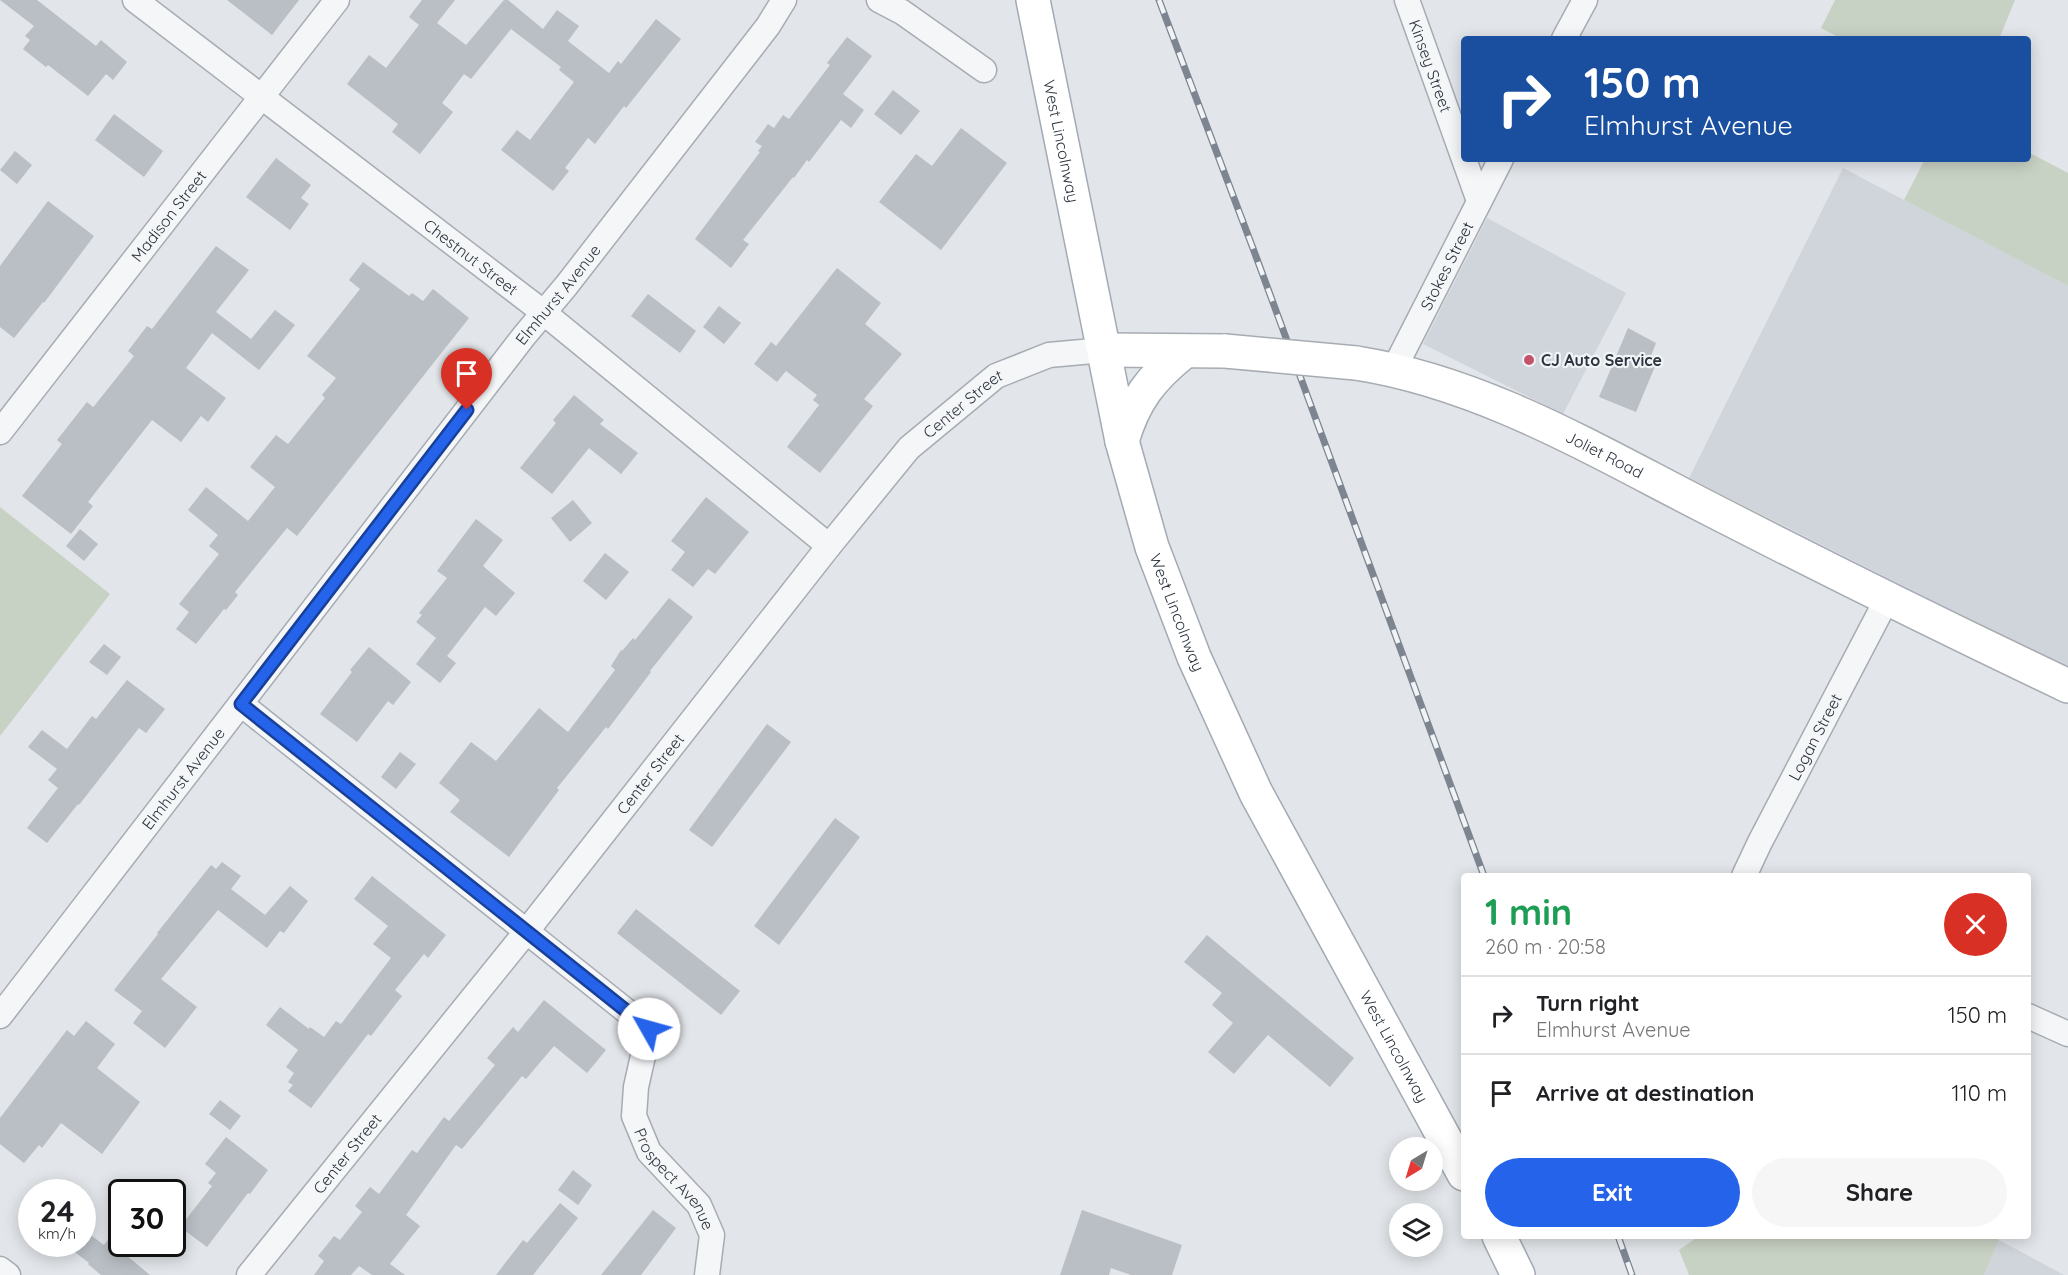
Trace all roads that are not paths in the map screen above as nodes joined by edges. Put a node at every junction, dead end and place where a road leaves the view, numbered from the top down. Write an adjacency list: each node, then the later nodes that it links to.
1 (135, 0): 10 (street, Chestnut Street)
2 (337, 0): 10 (street, Madison Street)
3 (784, 0): 15 (street, Elmhurst Avenue)
4 (879, 0): 9 (street)
5 (1033, 0): 16 (main road, West Lincolnway)
6 (1407, 0): 11 (street, Kinsey Street)
7 (1585, 0): 8 (street)
8 (1566, 36)
9 (984, 70)
10 (261, 96): 15 (street, Chestnut Street); 19 (street, Madison Street)
11 (1461, 151)
12 (1465, 162): 14 (street, Kinsey Street)
13 (1499, 162): 14 (street, Stokes Street)
14 (1479, 201): 18 (street, Stokes Street)
15 (543, 312): 21 (street, Chestnut Street); 24 (street, Elmhurst Avenue)
16 (1104, 350): 17 (main road, Joliet Road); 20 (main road, West Lincolnway); 21 (street, Center Street)
17 (1185, 351): 18 (main road, Joliet Road, bridge); 20 (main road)
18 (1394, 371): 22 (main road, Joliet Road)
19 (0, 432)
20 (1122, 441): 30 (main road, West Lincolnway)
21 (829, 546): 26 (street, Center Street)
22 (1887, 599): 23 (main road, Joliet Road); 25 (street, Logan Street)
23 (2068, 686)
24 (241, 704): 26 (street, Prospect Avenue); 27 (street, Elmhurst Avenue)
25 (1745, 873)
26 (526, 932): 34 (street, Center Street); 35 (street, Prospect Avenue)
27 (0, 1016)
28 (2031, 1018): 29 (street)
29 (2068, 1034)
30 (1461, 1169)
31 (1500, 1239): 36 (main road)
32 (0, 1269): 33 (street)
33 (8, 1275)
34 (249, 1275)
35 (707, 1275)
36 (1518, 1275)

